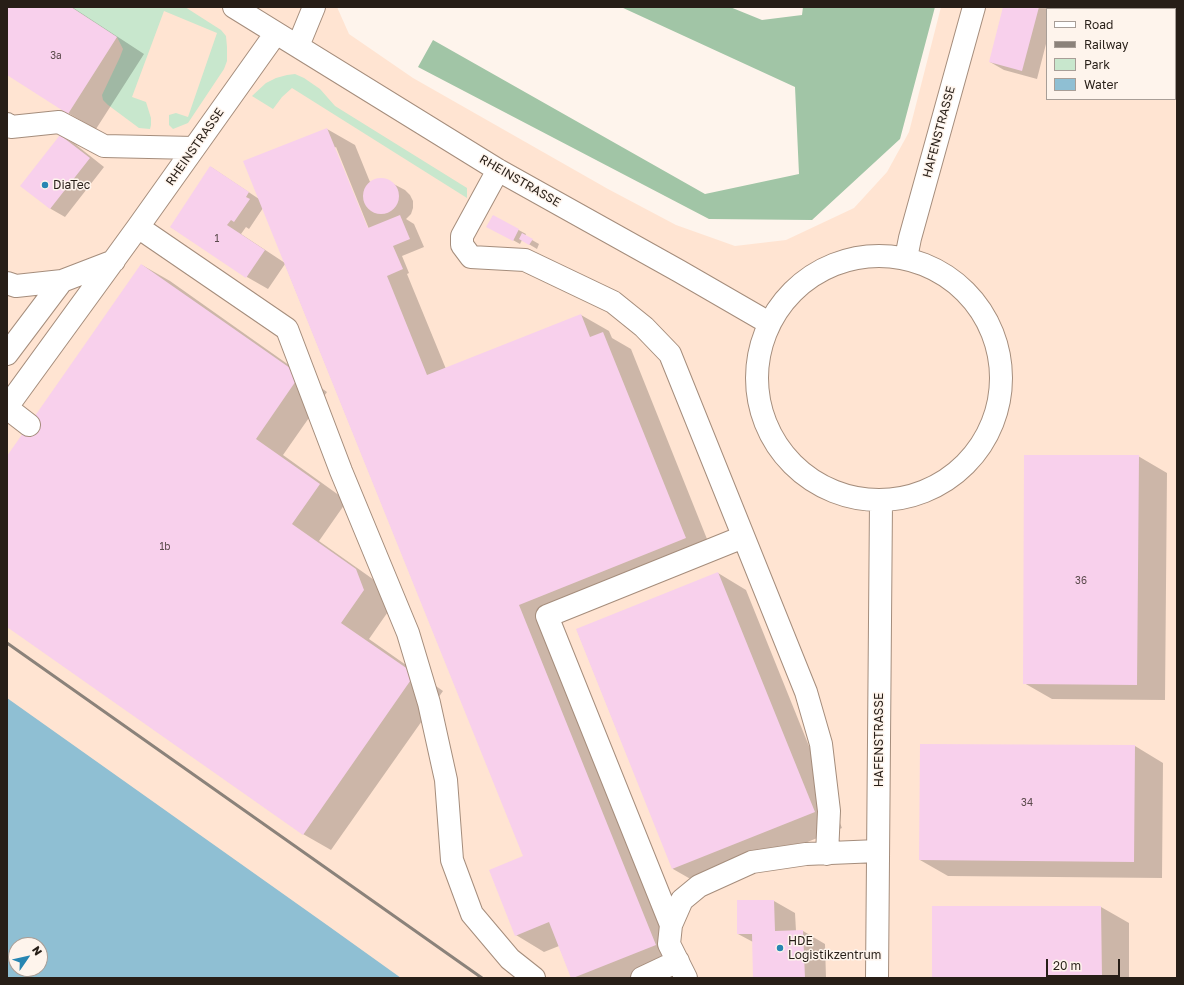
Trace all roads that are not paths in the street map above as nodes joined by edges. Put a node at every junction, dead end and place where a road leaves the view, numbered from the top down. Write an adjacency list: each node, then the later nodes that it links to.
1 (234, 7): 4 (street, RHEINSTRASSE)
2 (314, 7): 5 (street)
3 (974, 7): 10 (street, HAFENSTRASSE)
4 (276, 33): 5 (street, RHEINSTRASSE); 7 (street, RHEINSTRASSE)
5 (298, 46): 8 (street, RHEINSTRASSE)
6 (7, 124): 7 (street)
7 (194, 148): 9 (street, RHEINSTRASSE)
8 (498, 170): 14 (street, RHEINSTRASSE); 19 (street)
9 (138, 227): 11 (street, RHEINSTRASSE); 24 (street)
10 (906, 258): 14 (street); 18 (street)
11 (114, 261): 12 (street); 16 (street, RHEINSTRASSE)
12 (62, 281): 13 (street); 15 (street)
13 (7, 283)
14 (769, 323): 18 (street)
15 (7, 354)
16 (7, 408): 17 (street)
17 (29, 425)
18 (881, 502): 20 (street, HAFENSTRASSE)
19 (743, 537): 21 (street); 22 (street)
20 (878, 851): 21 (street); 26 (street, HAFENSTRASSE)
21 (827, 854): 22 (street)
22 (671, 925): 23 (street)
23 (682, 970): 25 (street)
24 (534, 978)
25 (642, 978)
26 (878, 978)

